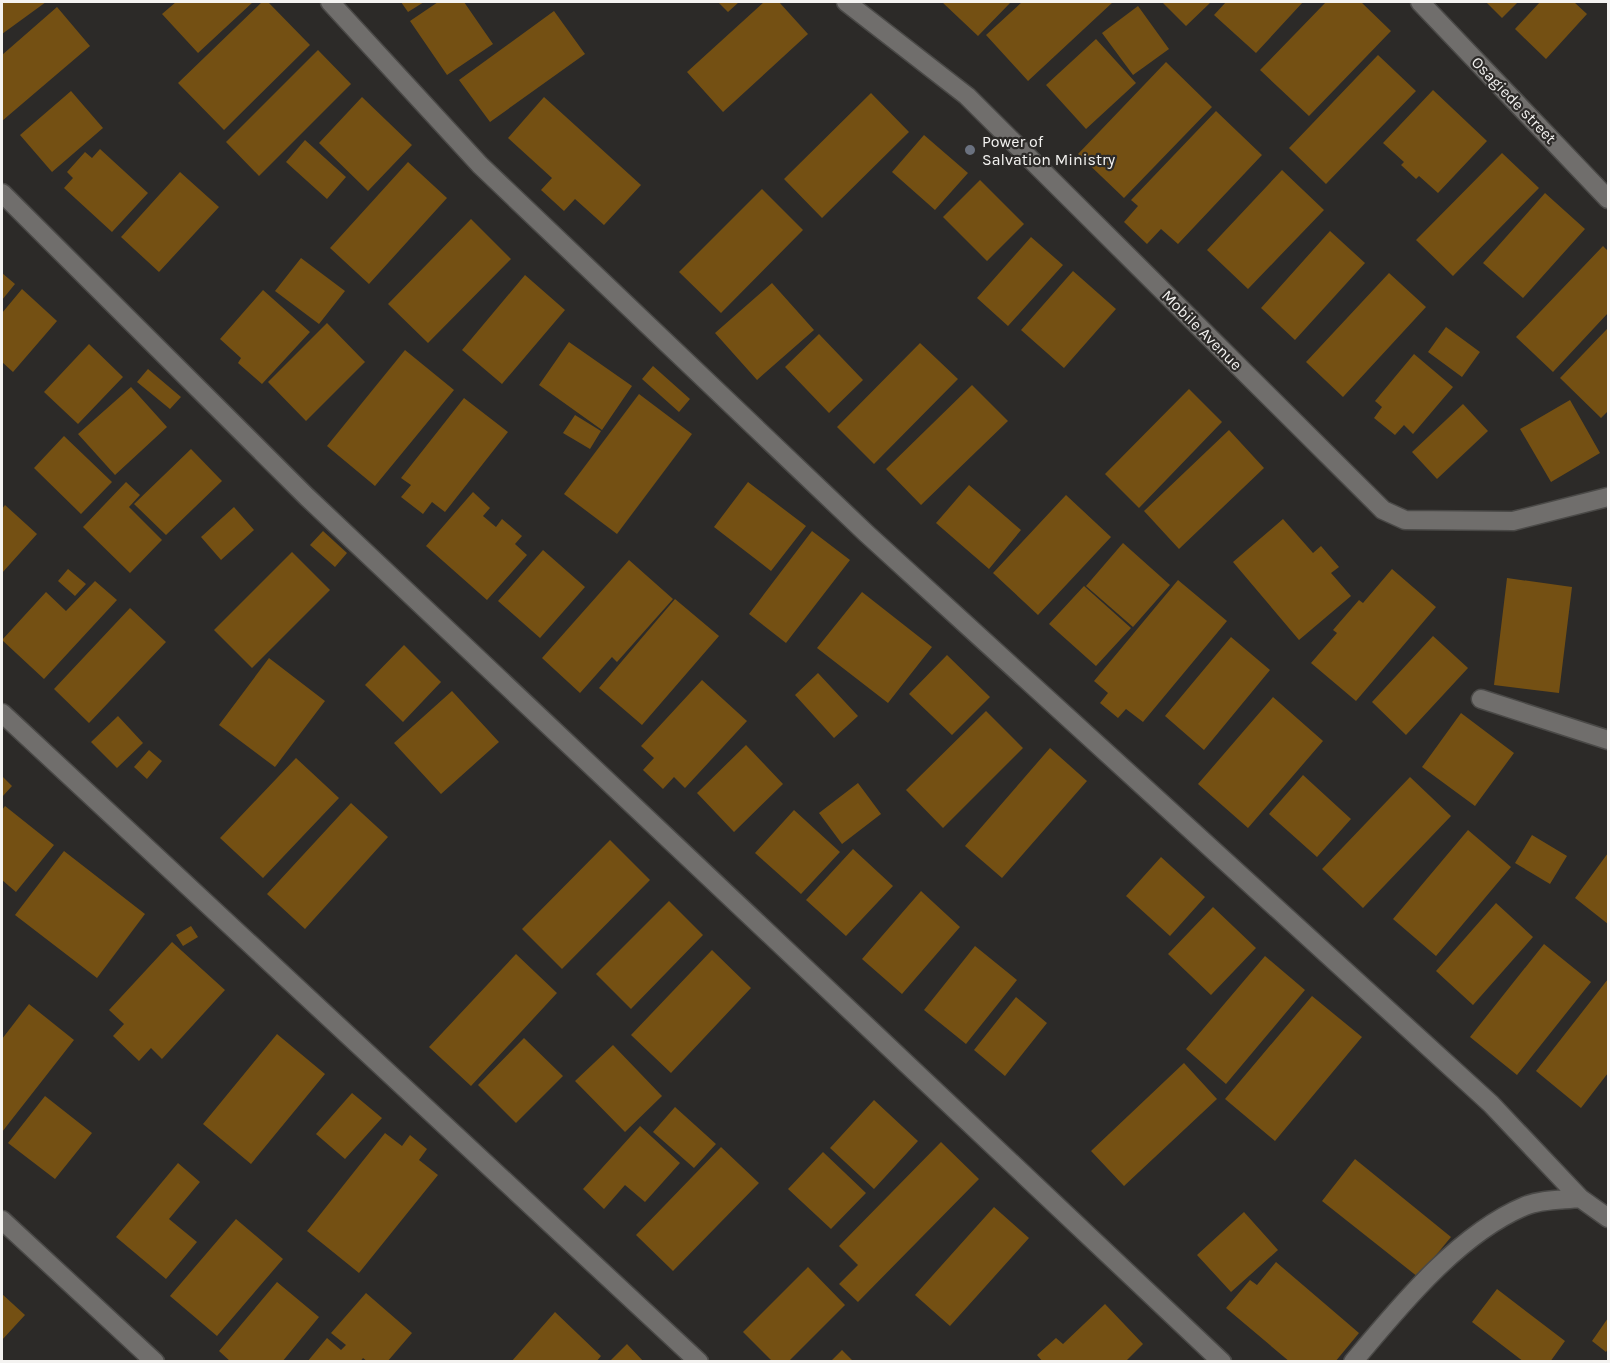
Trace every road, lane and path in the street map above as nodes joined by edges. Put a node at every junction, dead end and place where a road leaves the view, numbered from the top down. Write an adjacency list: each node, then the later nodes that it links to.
1 (330, 2): 10 (street)
2 (846, 2): 6 (street, Mobile Avenue)
3 (1420, 2): 5 (street, Osagiede street)
4 (2, 193): 15 (street)
5 (1608, 199)
6 (1608, 497)
7 (1481, 699): 9 (street)
8 (2, 713): 14 (street)
9 (1608, 740)
10 (1580, 1198): 11 (street); 16 (street)
11 (1608, 1218)
12 (2, 1220): 13 (street)
13 (155, 1362)
14 (699, 1362)
15 (1222, 1362)
16 (1353, 1362)

